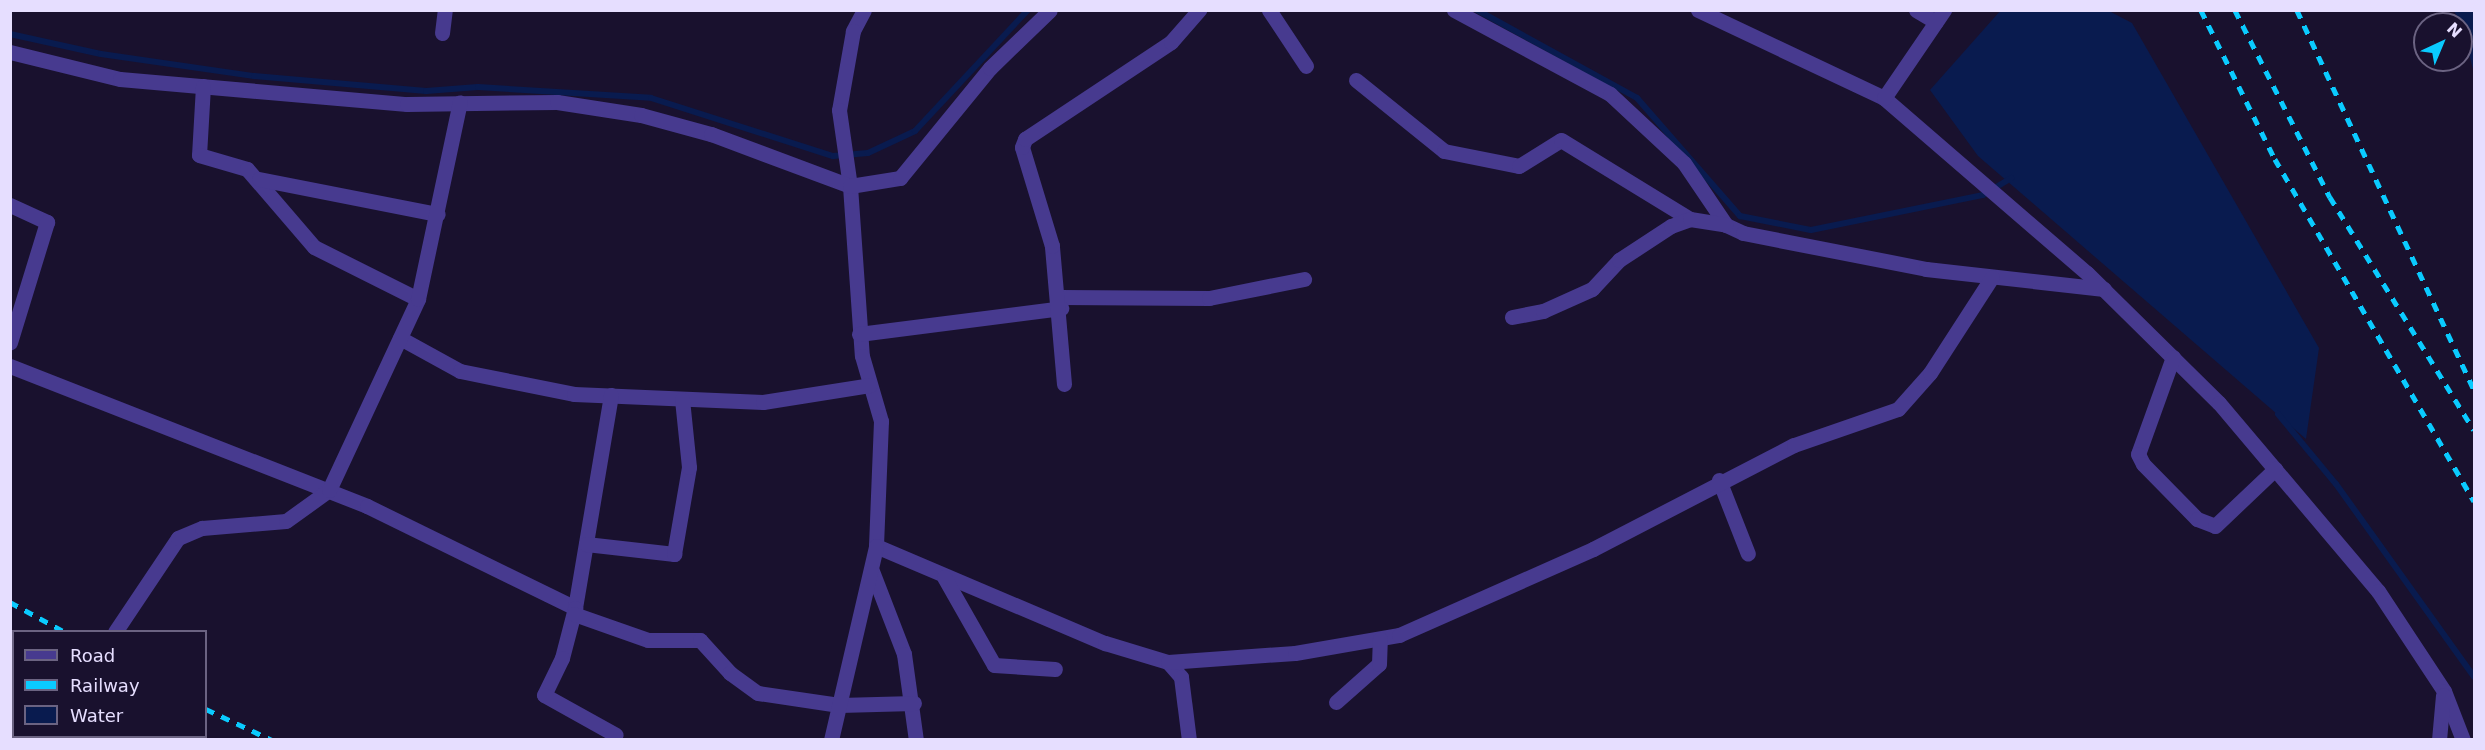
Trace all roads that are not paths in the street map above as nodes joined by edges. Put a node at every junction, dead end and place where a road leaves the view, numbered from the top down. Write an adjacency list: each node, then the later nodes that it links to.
1 (864, 10): 18 (street)
2 (1050, 10): 18 (street)
3 (1199, 10): 27 (street)
4 (1269, 10): 12 (street)
5 (1454, 10): 22 (street)
6 (1698, 10): 15 (street)
7 (1916, 10): 9 (street)
8 (442, 11): 10 (street)
9 (1940, 16): 15 (street)
10 (442, 33)
11 (10, 52): 14 (street)
12 (1306, 66)
13 (1356, 80): 21 (street)
14 (203, 86): 16 (street); 17 (street)
15 (1884, 98): 25 (street)
16 (460, 102): 18 (street); 20 (street)
17 (259, 179): 20 (street); 26 (street)
18 (850, 186): 29 (street)
19 (10, 205): 31 (street)
20 (438, 214): 26 (street)
21 (1690, 219): 22 (street); 28 (street)
22 (1726, 225): 23 (street)
23 (1992, 277): 25 (street); 39 (street)
24 (1304, 279): 27 (street)
25 (2104, 289): 32 (street)
26 (418, 299): 30 (street)
27 (1060, 303): 29 (street); 34 (street)
28 (1512, 317)
29 (859, 334): 35 (street)
30 (400, 338): 36 (street); 40 (street)
31 (10, 342)
32 (2173, 357): 38 (street); 38 (street)
33 (10, 366): 40 (street)
34 (1064, 384)
35 (870, 385): 37 (street); 42 (street)
36 (611, 395): 37 (street); 41 (street)
37 (682, 399): 41 (street)
38 (2275, 469): 51 (street)
39 (1719, 480): 43 (street); 48 (street)
40 (329, 490): 46 (street); 47 (street)
41 (586, 544): 46 (street)
42 (876, 546): 44 (street); 45 (street)
43 (1748, 554)
44 (872, 571): 53 (street); 54 (street)
45 (944, 577): 49 (street); 50 (street)
46 (574, 611): 54 (street); 55 (street)
47 (117, 630)
48 (1380, 639): 49 (street); 52 (street)
49 (1168, 662): 60 (street)
50 (1055, 669)
51 (2444, 691): 61 (street); 62 (street)
52 (1336, 702)
53 (914, 703): 54 (street); 59 (street)
54 (839, 705): 58 (street)
55 (616, 735)
56 (10, 738): 57 (street)
57 (22, 740)
58 (831, 740)
59 (916, 740)
60 (1189, 740)
61 (2439, 740)
62 (2463, 740)

